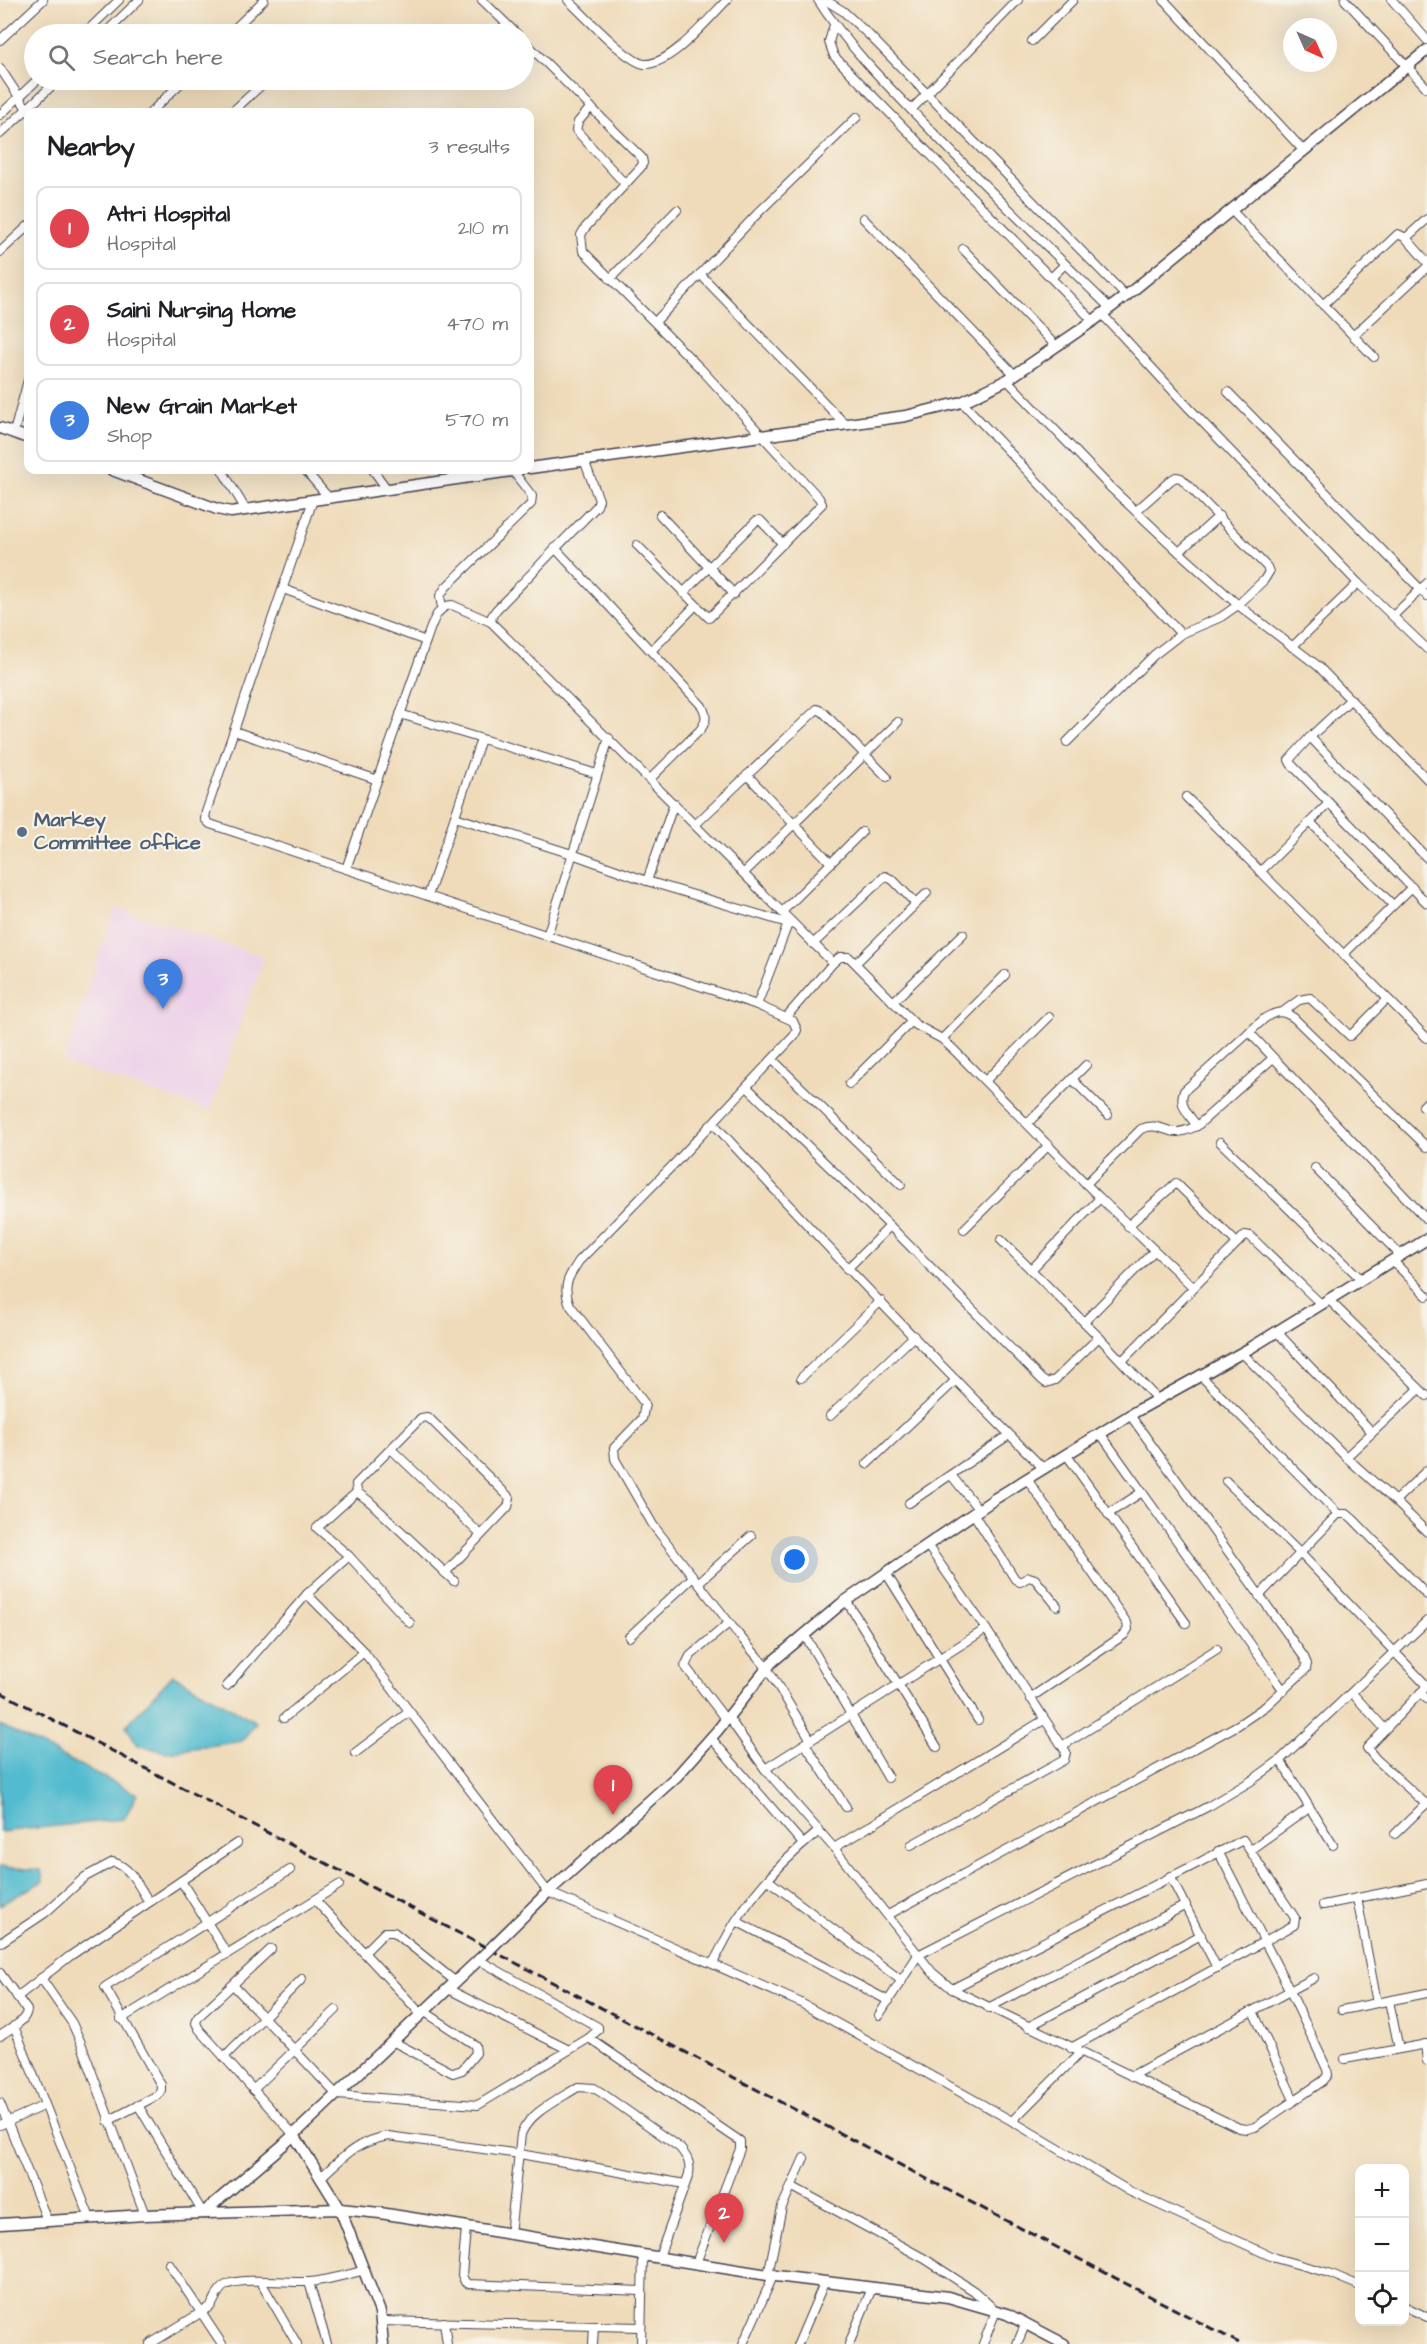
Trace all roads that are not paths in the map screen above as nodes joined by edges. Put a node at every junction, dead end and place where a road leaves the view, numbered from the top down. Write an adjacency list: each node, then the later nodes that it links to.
1 (43, 0): 20 (street)
2 (119, 0): 15 (street)
3 (139, 0): 16 (street)
4 (264, 0): 17 (street)
5 (482, 0): 18 (street)
6 (568, 0): 7 (street)
7 (727, 0)
8 (818, 0): 19 (street)
9 (825, 0): 32 (street)
10 (1018, 0): 32 (street)
11 (1073, 0): 22 (street)
12 (1164, 0): 44 (street)
13 (1344, 0): 25 (street)
14 (1392, 0): 21 (street)
15 (94, 24)
16 (114, 24)
17 (239, 24)
18 (507, 24)
19 (834, 25): 39 (street); 58 (street)
20 (0, 40)
21 (1427, 40)
22 (1032, 41)
23 (1427, 50): 25 (street)
24 (534, 51): 34 (street)
25 (1407, 66): 27 (street); 44 (street)
26 (0, 68): 33 (street)
27 (1427, 88)
28 (26, 90): 33 (street)
29 (48, 90): 36 (street)
30 (174, 90): 37 (street)
31 (256, 90): 38 (street)
32 (926, 92): 39 (street); 60 (street)
33 (20, 96): 35 (street); 40 (street)
34 (591, 107): 45 (street); 45 (street)
35 (26, 108)
36 (31, 108)
37 (155, 108)
38 (236, 108)
39 (911, 110): 55 (street)
40 (0, 114)
41 (24, 114): 43 (street)
42 (857, 117): 57 (street)
43 (0, 134)
44 (1303, 150): 47 (street)
45 (625, 184): 59 (street)
46 (677, 210): 59 (street)
47 (1231, 210): 60 (street); 61 (street)
48 (862, 218): 67 (street)
49 (1427, 219): 51 (street)
50 (24, 230): 53 (street)
51 (1406, 238): 54 (street); 61 (street)
52 (963, 249): 65 (street)
53 (0, 252)
54 (1427, 262)
55 (1065, 264): 58 (street); 62 (street)
56 (1427, 267): 64 (street)
57 (700, 274): 63 (street); 71 (street)
58 (1051, 278): 62 (street)
59 (610, 279): 63 (street)
60 (1126, 296): 62 (street)
61 (1323, 305): 64 (street)
62 (1102, 314): 65 (street); 96 (street)
63 (655, 322): 75 (street)
64 (1353, 336): 66 (street)
65 (1056, 346): 67 (street)
66 (1374, 357)
67 (1011, 377): 70 (street); 88 (street)
68 (1228, 392): 99 (street)
69 (24, 395): 73 (street)
70 (962, 402): 71 (street); 108 (street)
71 (846, 425): 75 (street)
72 (0, 428): 73 (street)
73 (14, 432): 74 (street)
74 (24, 436)
75 (764, 436): 76 (street); 91 (street)
76 (584, 460): 77 (street); 93 (street)
77 (534, 467)
78 (122, 474): 87 (street)
79 (224, 474): 87 (street)
80 (309, 474): 85 (street)
81 (376, 474): 84 (street)
82 (472, 474): 84 (street)
83 (518, 474): 105 (street)
84 (387, 489): 85 (street)
85 (330, 498): 86 (street)
86 (313, 500): 87 (street); 98 (street)
87 (246, 510)
88 (1136, 512): 90 (street); 94 (street)
89 (660, 515): 95 (street)
90 (1219, 516): 94 (street); 103 (street)
91 (783, 544): 95 (street); 101 (street)
92 (637, 545): 100 (street)
93 (555, 548): 107 (street); 112 (street)
94 (1179, 552): 103 (street)
95 (708, 567): 100 (street); 101 (street)
96 (1358, 582): 106 (street); 110 (street)
97 (1427, 583): 99 (street)
98 (282, 589): 109 (street); 116 (street)
99 (1420, 590): 102 (street); 106 (street)
100 (683, 593): 104 (street)
101 (734, 594): 104 (street)
102 (1427, 596)
103 (1238, 605): 108 (street); 110 (street)
104 (695, 606): 112 (street)
105 (442, 608): 107 (street); 109 (street)
106 (1393, 616): 111 (street)
107 (491, 622): 118 (street)
108 (1181, 634): 120 (street)
109 (426, 640): 114 (street)
110 (1292, 647): 113 (street)
111 (1427, 649)
112 (651, 651): 125 (street)
113 (1351, 699): 117 (street); 126 (street)
114 (400, 714): 119 (street); 127 (street)
115 (898, 722): 121 (street)
116 (234, 731): 127 (street); 139 (street)
117 (1310, 737): 130 (street); 137 (street)
118 (609, 738): 122 (street); 125 (street)
119 (481, 739): 122 (street); 131 (street)
120 (1067, 742)
121 (864, 754): 123 (street); 124 (street); 132 (street)
122 (597, 774): 136 (street)
123 (747, 775): 132 (street); 134 (street)
124 (887, 777)
125 (650, 779): 129 (street)
126 (1427, 779)
127 (378, 780): 139 (street)
128 (1186, 797): 140 (street)
129 (674, 803): 134 (street); 142 (street)
130 (1329, 803): 133 (street); 143 (street)
131 (455, 817): 136 (street); 145 (street)
132 (794, 822): 138 (street); 141 (street)
133 (1310, 822): 140 (street); 148 (street)
134 (696, 824): 141 (street)
135 (862, 832): 138 (street)
136 (572, 854): 142 (street); 152 (street)
137 (1427, 858)
138 (831, 862): 149 (street)
139 (346, 869): 145 (street)
140 (1260, 872): 154 (street)
141 (744, 873): 149 (street)
142 (646, 881): 150 (street)
143 (1412, 887): 146 (street); 148 (street)
144 (927, 893): 147 (street)
145 (428, 896): 152 (street)
146 (1427, 903)
147 (916, 904): 153 (street); 156 (street)
148 (1393, 905): 154 (street)
149 (782, 912): 150 (street)
150 (791, 925): 153 (street); 160 (street)
151 (963, 934): 159 (street)
152 (547, 936): 160 (street)
153 (813, 944): 155 (street)
154 (1343, 955): 158 (street)
155 (833, 963): 156 (street); 162 (street)
156 (856, 963): 159 (street)
157 (1005, 975): 167 (street)
158 (1387, 999): 161 (street); 166 (street)
159 (893, 1002): 164 (street)
160 (756, 1005): 162 (street)
161 (1284, 1011): 165 (street); 181 (street)
162 (787, 1016): 169 (street)
163 (1049, 1017): 172 (street)
164 (912, 1021): 167 (street); 173 (street)
165 (1249, 1032): 168 (street); 178 (street)
166 (1427, 1038)
167 (942, 1040): 172 (street)
168 (1273, 1058): 178 (street); 186 (street)
169 (773, 1060): 174 (street); 184 (street)
170 (1086, 1065): 171 (street)
171 (1072, 1079): 175 (street); 176 (street)
172 (985, 1081): 176 (street)
173 (849, 1084)
174 (747, 1087): 177 (street); 187 (street)
175 (1108, 1115)
176 (1028, 1123): 180 (street)
177 (713, 1124): 195 (street); 243 (street)
178 (1197, 1126): 183 (street)
179 (1220, 1142): 197 (street)
180 (1049, 1145): 183 (street); 189 (street)
181 (1427, 1147)
182 (1315, 1168): 194 (street)
183 (1086, 1184): 185 (street)
184 (901, 1185)
185 (1100, 1198): 188 (street); 196 (street)
186 (1427, 1220)
187 (890, 1226): 195 (street); 205 (street)
188 (1128, 1226): 192 (street); 193 (street)
189 (964, 1229)
190 (1427, 1239): 194 (street)
191 (1001, 1240): 196 (street)
192 (1237, 1243): 198 (street); 201 (street)
193 (1154, 1251): 198 (street); 202 (street)
194 (1397, 1259): 197 (street); 199 (street)
195 (846, 1269): 200 (street)
196 (1031, 1270): 202 (street)
197 (1361, 1279): 201 (street)
198 (1193, 1287): 207 (street)
199 (1427, 1296)
200 (881, 1301): 204 (street); 209 (street)
201 (1325, 1302): 203 (street); 211 (street)
202 (1084, 1322): 205 (street)
203 (1277, 1332): 206 (street); 216 (street)
204 (914, 1336): 210 (street); 215 (street)
205 (1099, 1337): 207 (street)
206 (1242, 1353): 208 (street); 221 (street)
207 (1122, 1360): 213 (street)
208 (1200, 1375): 213 (street); 234 (street)
209 (801, 1378)
210 (956, 1380): 218 (street); 222 (street)
211 (1419, 1389): 212 (street); 216 (street)
212 (1427, 1396)
213 (1157, 1399): 214 (street)
214 (1130, 1414): 217 (street); 247 (street)
215 (830, 1416)
216 (1372, 1432): 221 (street)
217 (1100, 1433): 220 (street); 229 (street)
218 (1009, 1435): 223 (street); 225 (street)
219 (391, 1449): 228 (street); 236 (street); 236 (street)
220 (1066, 1454): 223 (street); 233 (street)
221 (1347, 1457): 230 (street)
222 (867, 1464)
223 (1044, 1469): 226 (street)
224 (1427, 1470): 230 (street)
225 (951, 1475): 231 (street); 232 (street)
226 (1027, 1479): 232 (street); 267 (street)
227 (1226, 1481): 239 (street)
228 (357, 1492): 240 (street); 241 (street)
229 (1142, 1492): 233 (street); 264 (street)
230 (1395, 1500): 235 (street)
231 (909, 1503)
232 (976, 1512): 238 (street); 249 (street)
233 (1108, 1514): 253 (street)
234 (1338, 1514): 239 (street); 246 (street)
235 (1427, 1532)
236 (481, 1535): 241 (street)
237 (751, 1536): 243 (street)
238 (927, 1545): 242 (street); 254 (street)
239 (1301, 1554): 247 (street); 258 (street)
240 (349, 1556): 245 (street); 251 (street)
241 (445, 1573): 244 (street)
242 (886, 1573): 248 (street); 260 (street)
243 (695, 1580): 252 (street); 256 (street)
244 (454, 1581)
245 (308, 1594): 259 (street); 263 (street)
246 (1427, 1595)
247 (1259, 1596): 264 (street)
248 (846, 1600): 255 (street); 262 (street)
249 (1057, 1606)
250 (1427, 1621): 258 (street)
251 (410, 1623)
252 (729, 1623): 261 (street); 271 (street)
253 (1186, 1623)
254 (986, 1629): 260 (street); 267 (street)
255 (804, 1634): 261 (street); 269 (street)
256 (629, 1637)
257 (1218, 1649): 277 (street)
258 (1396, 1651): 265 (street); 266 (street)
259 (364, 1652): 268 (street); 270 (street)
260 (940, 1659): 262 (street); 272 (street)
261 (767, 1668): 271 (street); 276 (street)
262 (899, 1685): 269 (street); 278 (street)
263 (227, 1686)
264 (1284, 1691): 307 (street)
265 (1425, 1691): 274 (street)
266 (1352, 1693): 274 (street); 280 (street)
267 (1030, 1698): 273 (street)
268 (409, 1712): 279 (street); 301 (street)
269 (851, 1715): 276 (street); 282 (street)
270 (284, 1718)
271 (727, 1719): 275 (street); 281 (street)
272 (978, 1720)
273 (1044, 1720): 277 (street); 292 (street)
274 (1384, 1728): 283 (street)
275 (711, 1738): 289 (street); 301 (street)
276 (808, 1742): 281 (street); 284 (street)
277 (1062, 1746): 290 (street)
278 (937, 1747)
279 (355, 1753)
280 (1280, 1760): 285 (street); 316 (street)
281 (765, 1769): 286 (street)
282 (888, 1778)
283 (1426, 1804): 287 (street)
284 (846, 1807)
285 (1309, 1808): 291 (street); 293 (street)
286 (819, 1831): 289 (street); 292 (street)
287 (1395, 1834)
288 (237, 1843): 298 (street)
289 (803, 1844): 297 (street)
290 (912, 1845)
291 (1333, 1845)
292 (834, 1848): 307 (street)
293 (1250, 1850): 294 (street); 311 (street)
294 (1218, 1851): 296 (street); 311 (street)
295 (290, 1870): 309 (street)
296 (1170, 1876): 305 (street); 327 (street)
297 (768, 1880): 308 (street); 324 (street)
298 (181, 1881): 304 (street); 309 (street)
299 (1427, 1884): 302 (street)
300 (339, 1885): 303 (street)
301 (548, 1892): 317 (street, bridge); 318 (street)
302 (1357, 1898): 306 (street); 333 (street)
303 (315, 1900): 314 (street); 315 (street)
304 (149, 1902): 312 (street); 321 (street)
305 (1186, 1905): 310 (street); 334 (street)
306 (1323, 1905)
307 (888, 1915): 316 (street)
308 (736, 1921): 318 (street); 331 (street)
309 (207, 1922): 315 (street); 341 (street)
310 (1201, 1935): 319 (street); 343 (street)
311 (1265, 1942): 319 (street); 328 (street)
312 (0, 1943)
313 (271, 1949): 325 (street)
314 (364, 1953): 326 (street); 338 (street)
315 (227, 1954): 341 (street)
316 (918, 1955): 324 (street); 327 (street)
317 (479, 1959): 326 (street); 345 (street)
318 (713, 1963): 364 (street)
319 (1217, 1968): 348 (street)
320 (0, 1973): 330 (street)
321 (41, 1978): 330 (street); 363 (street)
322 (1314, 1978): 328 (street)
323 (302, 1979): 340 (street)
324 (902, 1981): 331 (street)
325 (233, 1985): 340 (street); 353 (street)
326 (452, 1986): 338 (street); 349 (street)
327 (952, 1989): 334 (street)
328 (1290, 1991): 337 (street); 359 (street)
329 (1427, 1992): 332 (street)
330 (17, 1997): 342 (street)
331 (889, 2001): 339 (street)
332 (1389, 2001): 333 (street); 350 (street)
333 (1377, 2003): 336 (street)
334 (988, 2008): 343 (street)
335 (336, 2010): 351 (street)
336 (1342, 2010)
337 (1253, 2011): 356 (street); 359 (street)
338 (423, 2014): 346 (street); 346 (street)
339 (879, 2015)
340 (264, 2018): 351 (street); 353 (street)
341 (121, 2019): 362 (street)
342 (14, 2026): 344 (street); 361 (street)
343 (1028, 2027): 348 (street)
344 (0, 2036)
345 (589, 2038): 349 (street); 382 (street)
346 (394, 2042): 358 (street)
347 (1426, 2044): 350 (street); 355 (street)
348 (1071, 2048): 352 (street)
349 (567, 2049): 358 (street)
350 (1399, 2049): 354 (street)
351 (294, 2050): 357 (street); 358 (street)
352 (1081, 2052): 356 (street); 364 (street)
353 (224, 2057): 357 (street)
354 (1345, 2059)
355 (1427, 2061)
356 (1131, 2076): 359 (street)
357 (253, 2090): 366 (street)
358 (337, 2095): 366 (street)
359 (1294, 2100)
360 (0, 2103): 365 (street)
361 (45, 2105): 365 (street); 375 (street)
362 (138, 2105): 363 (street); 373 (street)
363 (108, 2121): 374 (street)
364 (1012, 2121): 389 (street)
365 (4, 2123): 376 (street)
366 (294, 2135): 369 (street); 373 (street)
367 (520, 2154): 369 (street); 370 (street); 370 (street); 379 (street)
368 (804, 2158): 371 (street)
369 (320, 2178): 372 (street)
370 (685, 2184): 381 (street)
371 (792, 2186): 385 (street); 393 (street)
372 (340, 2209): 373 (street); 378 (street); 384 (street)
373 (203, 2213): 374 (street)
374 (145, 2215): 375 (street)
375 (90, 2218): 376 (street)
376 (47, 2220): 377 (street)
377 (0, 2224)
378 (466, 2228): 379 (street); 391 (street)
379 (510, 2235): 380 (street)
380 (643, 2255): 381 (street); 391 (street)
381 (659, 2258): 382 (street)
382 (696, 2263): 385 (street)
383 (169, 2264): 394 (street)
384 (365, 2270): 387 (street); 396 (street)
385 (771, 2275): 388 (street); 409 (street)
386 (261, 2282): 387 (street); 394 (street); 403 (street)
387 (309, 2282): 404 (street)
388 (824, 2283): 390 (street); 410 (street)
389 (1355, 2284)
390 (872, 2288): 393 (street); 411 (street)
391 (641, 2291): 400 (street)
392 (1409, 2308): 395 (street)
393 (996, 2311): 398 (street); 412 (street)
394 (201, 2312): 401 (street); 402 (street)
395 (1427, 2317)
396 (381, 2321): 397 (street); 405 (street)
397 (444, 2322): 399 (street); 406 (street)
398 (1025, 2325): 413 (street); 414 (street)
399 (594, 2326): 400 (street); 407 (street)
400 (640, 2327): 408 (street)
401 (150, 2344)
402 (222, 2344)
403 (297, 2344)
404 (327, 2344)
405 (383, 2344)
406 (447, 2344)
407 (593, 2344)
408 (641, 2344)
409 (743, 2344)
410 (798, 2344)
411 (849, 2344)
412 (983, 2344)
413 (1017, 2344)
414 (1064, 2344)

